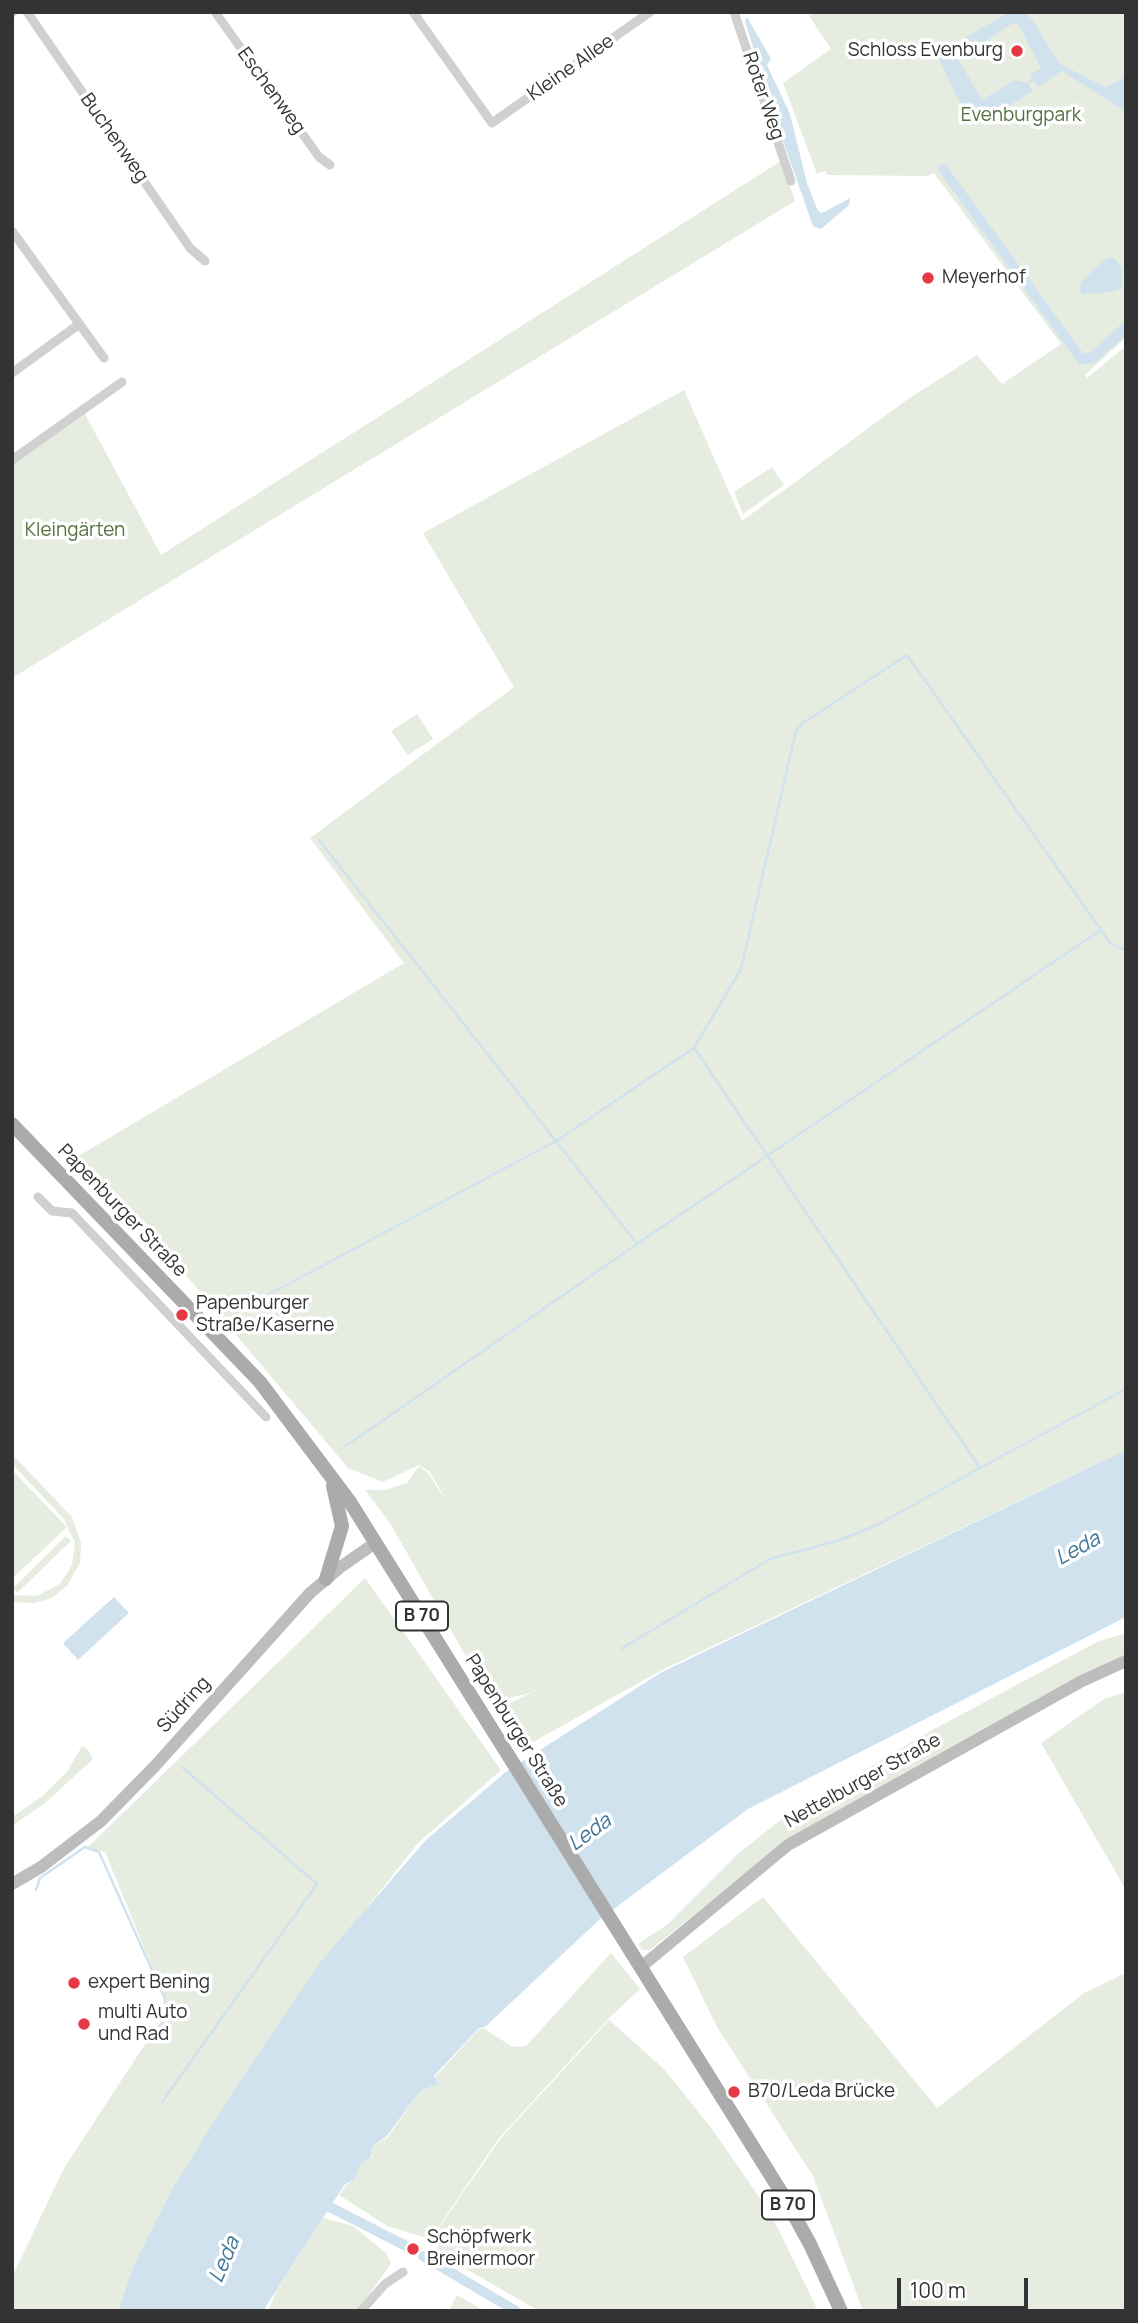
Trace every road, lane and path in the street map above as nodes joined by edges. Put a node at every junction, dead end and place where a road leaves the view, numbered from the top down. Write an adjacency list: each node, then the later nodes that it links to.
1 (27, 12): 9 (street, Buchenweg)
2 (215, 12): 6 (street, Eschenweg)
3 (413, 12): 4 (street, Kleine Allee)
4 (650, 12)
5 (734, 12): 7 (street, Roter Weg)
6 (330, 165)
7 (791, 181)
8 (12, 231): 10 (street)
9 (205, 261)
10 (78, 325): 11 (street); 12 (street)
11 (104, 358)
12 (12, 373)
13 (122, 382): 14 (street)
14 (12, 460)
15 (12, 1124): 18 (main road, Papenburger Straße / B 70)
16 (38, 1197): 17 (street)
17 (266, 1418)
18 (328, 1471): 19 (main road, Papenburger Straße / B 70); 20 (main road)
19 (375, 1543): 20 (street, Südring); 23 (main road, Papenburger Straße / B 70)
20 (326, 1579): 22 (street, Südring)
21 (1126, 1661): 23 (street, Nettelburger Straße)
22 (12, 1884)
23 (640, 1967): 26 (main road, Papenburger Straße / B 70)
24 (404, 2272): 25 (street)
25 (361, 2311)
26 (841, 2311)

